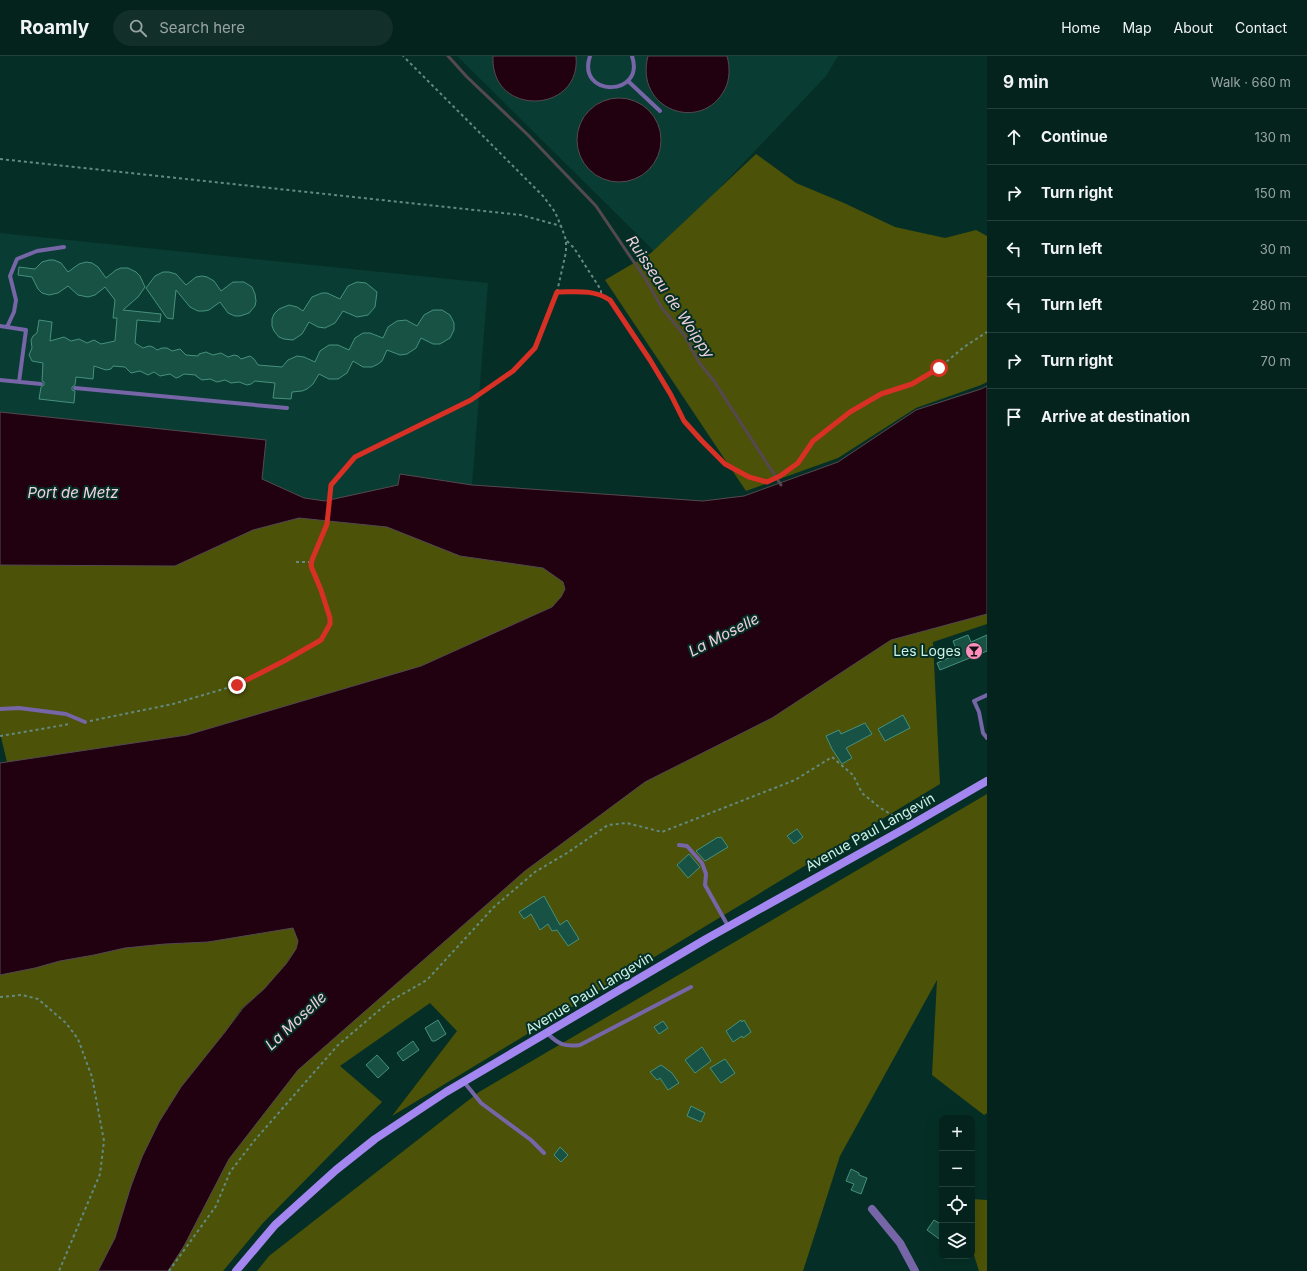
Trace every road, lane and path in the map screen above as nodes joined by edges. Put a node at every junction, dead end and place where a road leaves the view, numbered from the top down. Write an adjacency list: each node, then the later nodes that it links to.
1 (403, 56): 7 (path)
2 (590, 56): 4 (lane)
3 (632, 56): 4 (lane)
4 (628, 81): 5 (lane)
5 (660, 112)
6 (0, 159): 7 (path)
7 (561, 226): 8 (path)
8 (566, 240): 10 (path); 11 (path)
9 (64, 247): 13 (lane)
10 (557, 292): 11 (path); 24 (path)
11 (601, 295): 14 (path)
12 (0, 326): 13 (lane)
13 (7, 327): 16 (lane)
14 (987, 332)
15 (0, 380): 16 (lane)
16 (19, 382): 17 (lane)
17 (41, 384)
18 (75, 388): 19 (lane)
19 (287, 408)
20 (296, 562): 21 (path)
21 (309, 562)
22 (987, 695): 26 (lane)
23 (0, 709): 24 (lane)
24 (85, 722): 25 (path)
25 (0, 736)
26 (987, 738)
27 (987, 781): 28 (main road, Avenue Paul Langevin)
28 (904, 829): 30 (main road, Avenue Paul Langevin); 38 (path)
29 (679, 845): 30 (lane)
30 (728, 926): 33 (main road, Avenue Paul Langevin)
31 (691, 987): 33 (lane)
32 (0, 997): 37 (path)
33 (547, 1033): 34 (main road, Avenue Paul Langevin)
34 (464, 1082): 35 (lane); 39 (main road, Avenue Paul Langevin)
35 (544, 1153)
36 (872, 1209): 40 (street)
37 (59, 1271)
38 (169, 1271)
39 (236, 1271)
40 (915, 1271)

